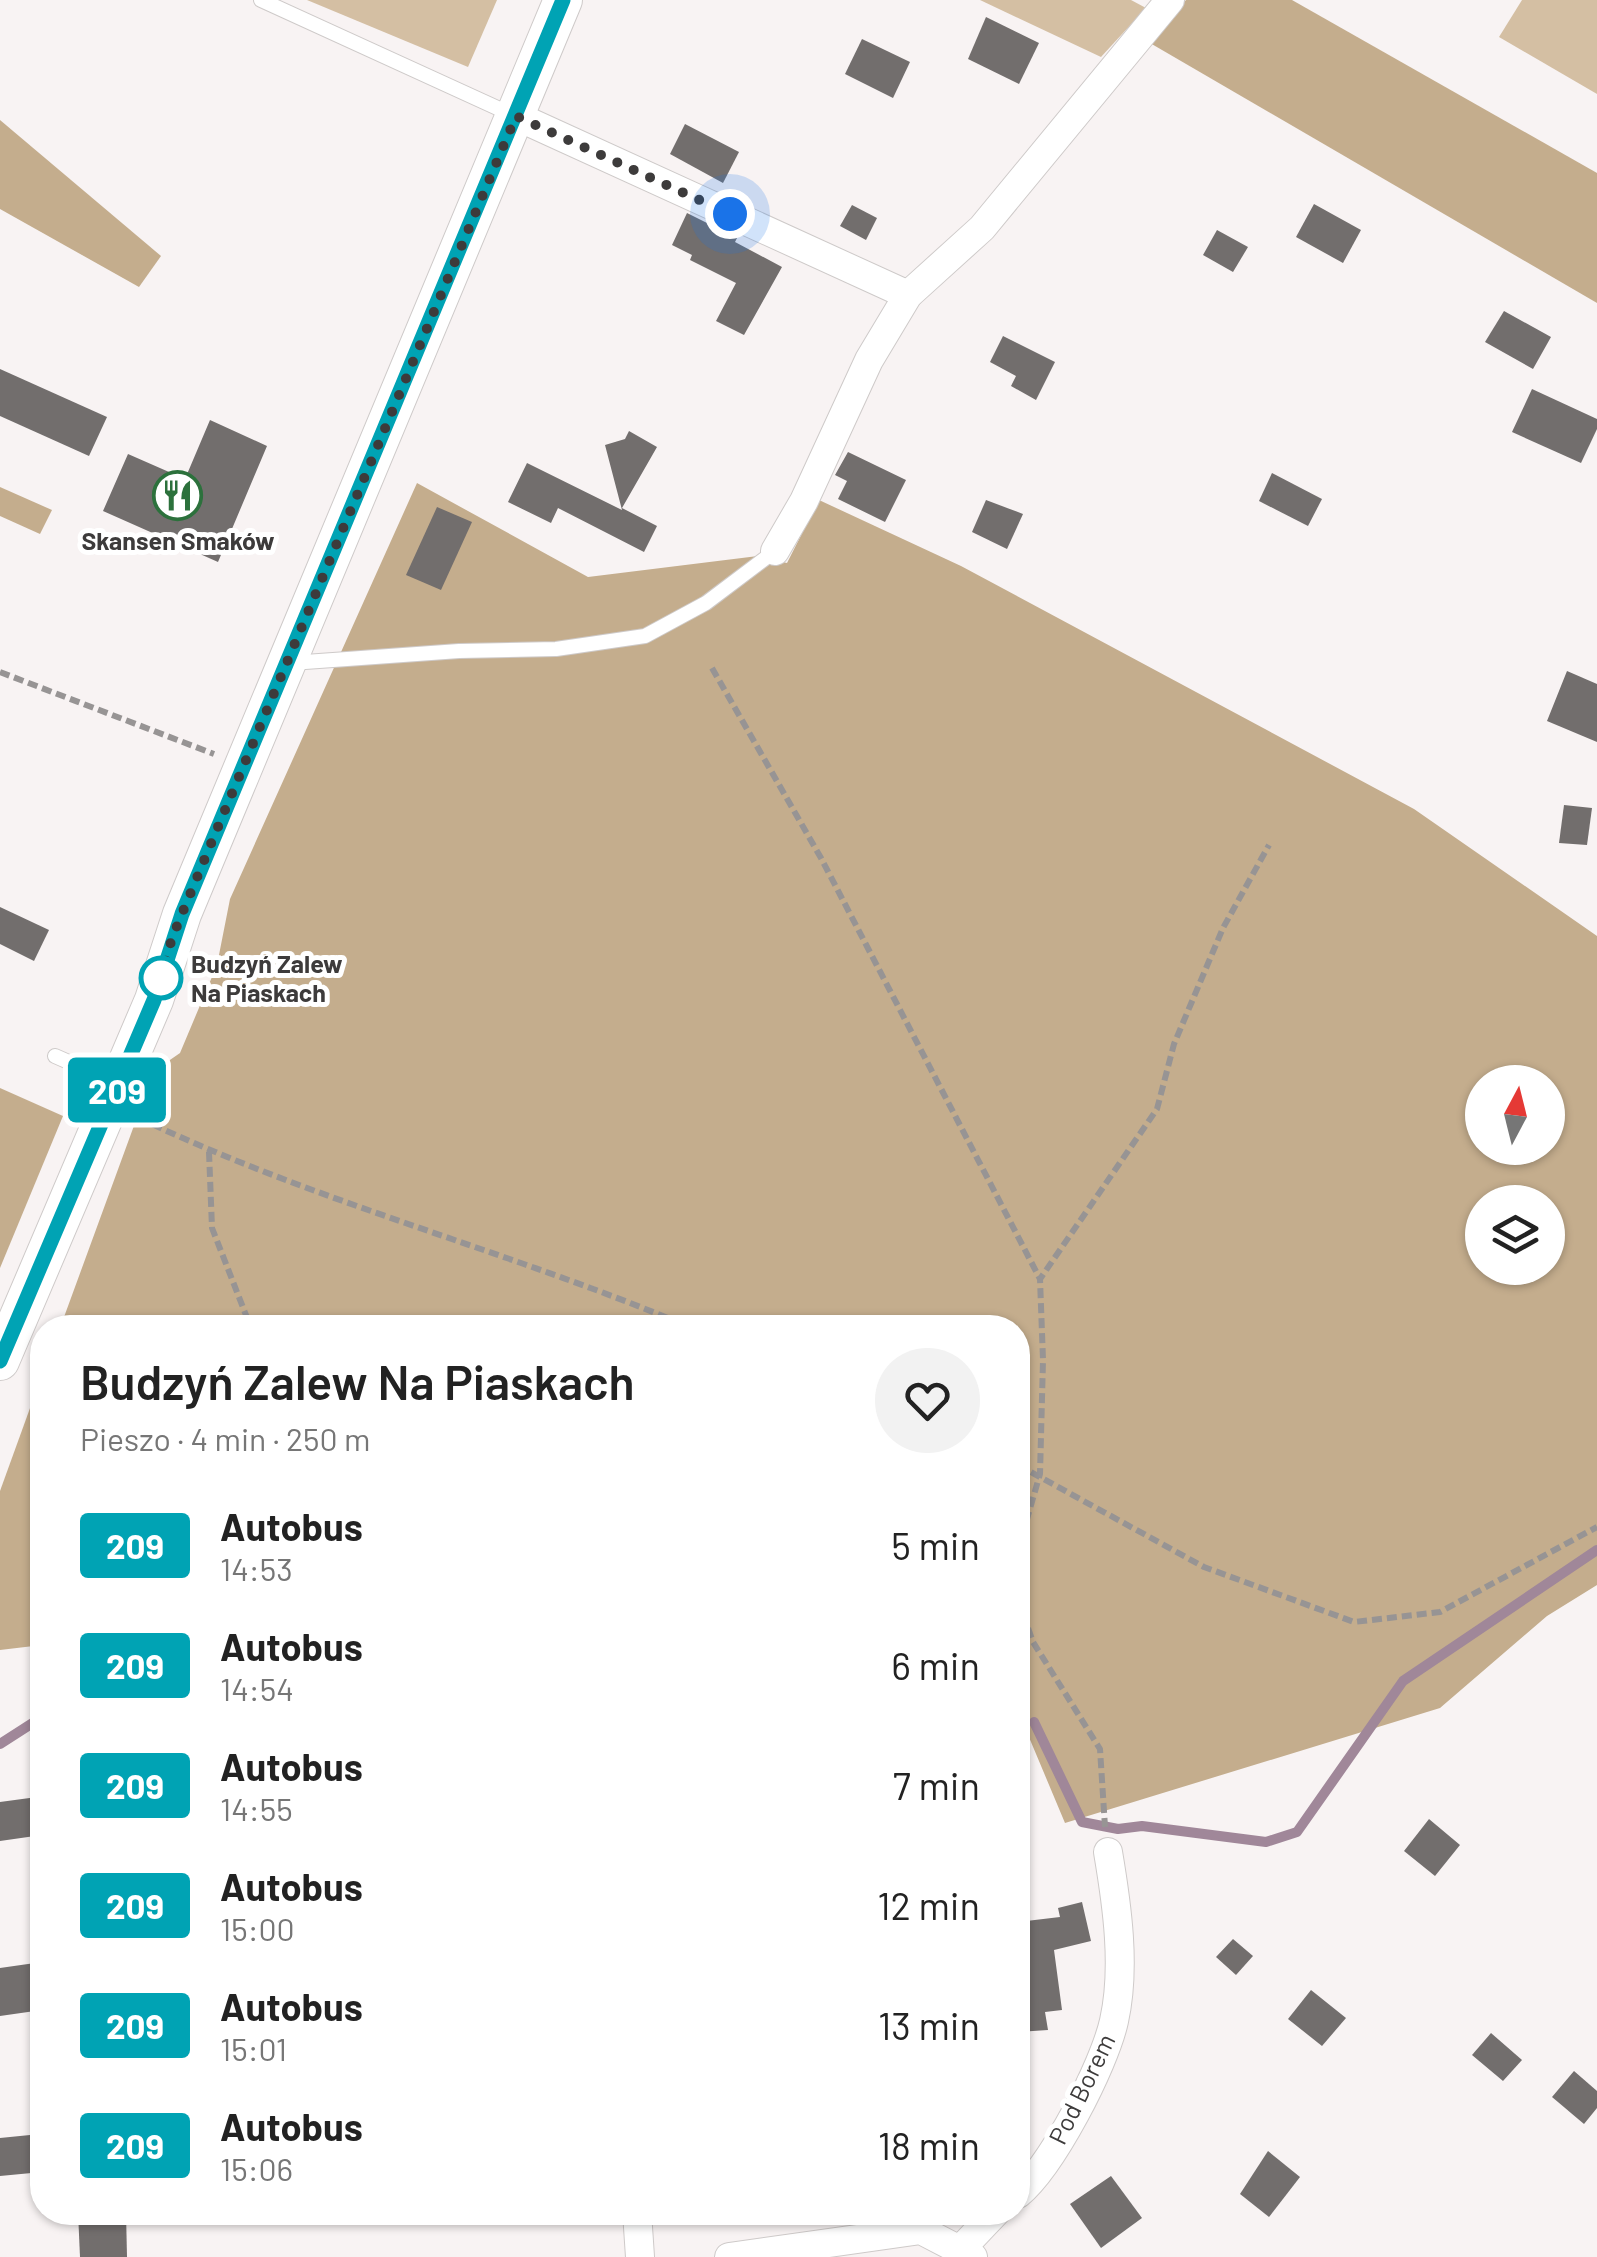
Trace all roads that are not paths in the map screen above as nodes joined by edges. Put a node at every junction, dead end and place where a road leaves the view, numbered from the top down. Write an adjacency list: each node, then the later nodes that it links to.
1 (261, 0): 4 (lane)
2 (563, 0): 4 (main road)
3 (1170, 0): 5 (street)
4 (516, 116): 5 (street); 7 (main road)
5 (908, 295): 6 (street)
6 (774, 551): 7 (lane)
7 (286, 663): 9 (main road)
8 (55, 1056): 9 (lane)
9 (115, 1095): 10 (main road)
10 (0, 1361)
11 (1108, 1852): 12 (street, Pod Borem)
12 (1030, 2184)
13 (637, 2225): 16 (street)
14 (986, 2225): 15 (street)
15 (966, 2253): 17 (street)
16 (640, 2257)
17 (729, 2257)

